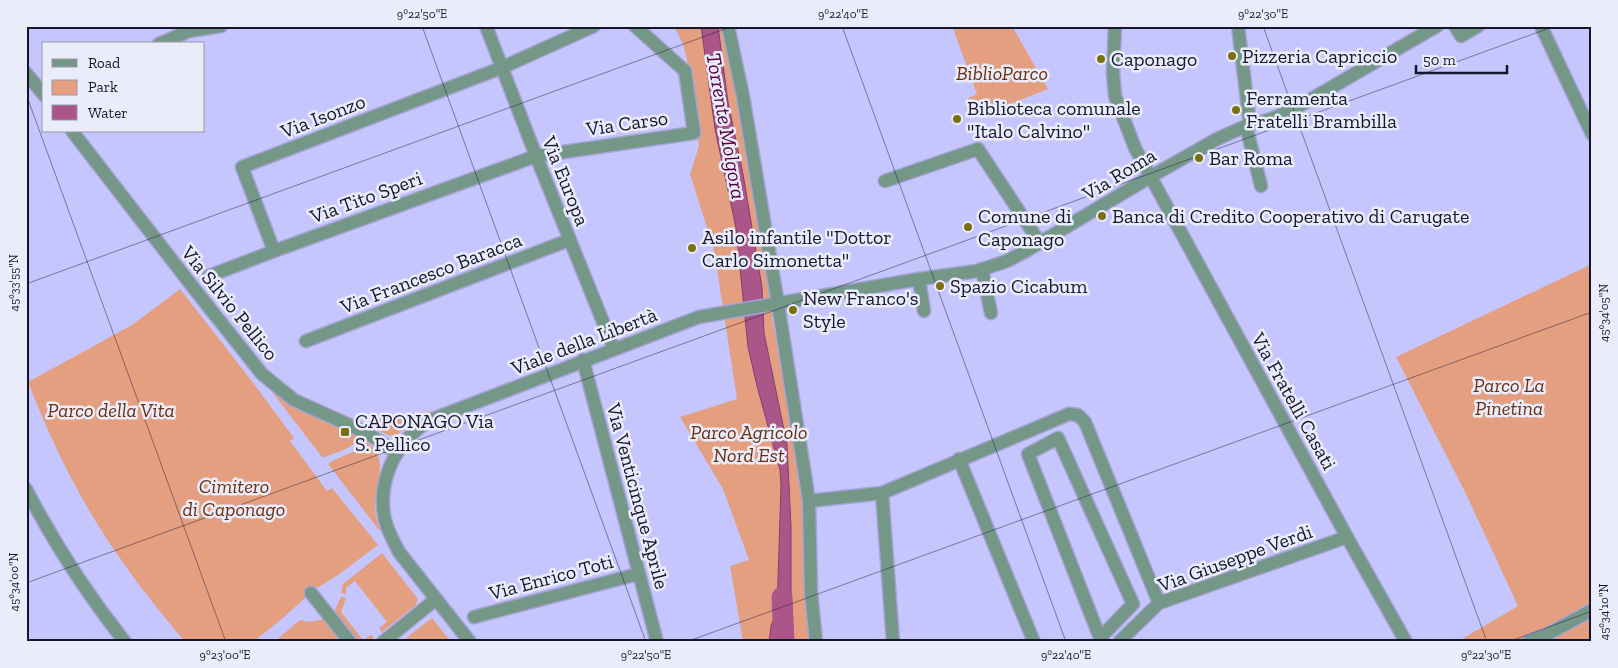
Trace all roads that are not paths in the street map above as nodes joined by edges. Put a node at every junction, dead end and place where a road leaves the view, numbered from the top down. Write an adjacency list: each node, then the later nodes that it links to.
1 (221, 26): 12 (street)
2 (486, 26): 13 (street, Via Europa)
3 (594, 26): 13 (street)
4 (635, 26): 20 (street, Via Carso)
5 (728, 26): 30 (street)
6 (1115, 26): 21 (street, Via Fratelli Casati)
7 (1238, 26): 17 (street)
8 (1437, 26): 17 (street, Via Roma)
9 (1455, 26): 10 (street)
10 (1478, 26)
11 (1541, 26): 16 (street)
12 (164, 42)
13 (502, 68): 20 (street, Via Europa); 26 (street, Via Isonzo)
14 (26, 73): 15 (street)
15 (42, 93)
16 (1588, 115): 19 (street)
17 (1248, 126): 21 (street, Via Roma); 23 (street)
18 (73, 132): 38 (street, Via Silvio Pellico)
19 (1592, 134)
20 (536, 156): 24 (street, Via Europa); 26 (street, Via Tito Speri)
21 (1150, 178): 25 (street, Via Roma); 43 (street, Via Fratelli Casati)
22 (885, 181): 25 (street)
23 (1260, 186)
24 (569, 240): 33 (street, Via Francesco Baracca); 34 (street, Via Europa)
25 (1040, 243): 27 (street, Via Roma)
26 (274, 251): 28 (street, Via Tito Speri)
27 (982, 269): 29 (street, Via Roma); 32 (street)
28 (209, 276)
29 (919, 279): 30 (street, Via Roma); 31 (street)
30 (773, 305): 34 (street, Viale della Libertà); 42 (street)
31 (924, 311)
32 (992, 313)
33 (306, 341)
34 (614, 349): 35 (street, Viale della Libertà)
35 (583, 360): 38 (street, Viale della Libertà); 44 (street, Via Venticinque Aprile)
36 (1037, 427): 37 (street); 39 (street); 47 (street)
37 (1045, 445): 49 (street); 49 (street)
38 (397, 453): 46 (street, Viale della Libertà)
39 (959, 459): 41 (street); 59 (street)
40 (26, 489): 52 (street)
41 (882, 492): 42 (street); 58 (street)
42 (809, 501): 57 (street)
43 (1347, 537): 47 (street, Via Giuseppe Verdi); 61 (street, Via Fratelli Casati)
44 (638, 574): 50 (street, Via Enrico Toti); 56 (street, Via Venticinque Aprile)
45 (311, 593): 53 (street)
46 (436, 599): 54 (street); 55 (street, Viale della Libertà)
47 (1159, 603): 51 (street, Via Giuseppe Verdi)
48 (1592, 610): 62 (street)
49 (1125, 613): 51 (street)
50 (474, 617)
51 (1132, 630): 60 (street, Via Giuseppe Verdi)
52 (125, 642)
53 (350, 642)
54 (383, 642)
55 (470, 642)
56 (657, 642)
57 (816, 642)
58 (893, 642)
59 (1034, 642)
60 (1119, 642)
61 (1406, 642)
62 (1528, 642)

